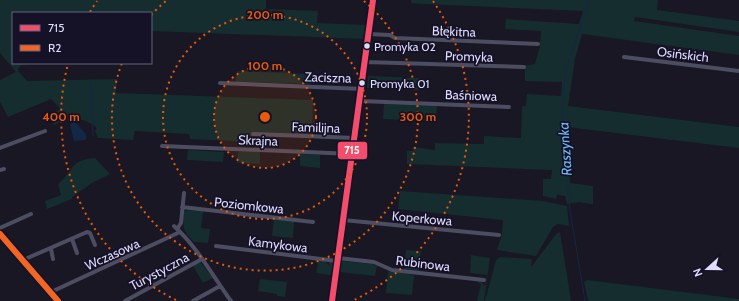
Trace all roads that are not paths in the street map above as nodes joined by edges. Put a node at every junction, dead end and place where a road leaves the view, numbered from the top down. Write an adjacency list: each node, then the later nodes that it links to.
1 (373, 0): 2 (street)
2 (369, 34): 3 (street, Błękitna); 5 (street)
3 (538, 44)
4 (624, 57): 7 (street, Osińskich)
5 (366, 62): 6 (street, Promyka); 9 (street)
6 (524, 67)
7 (739, 71)
8 (220, 83): 9 (street, Zaciszna)
9 (363, 89): 10 (street)
10 (361, 101): 11 (street, Baśniowa); 14 (street)
11 (509, 107)
12 (45, 131): 16 (street)
13 (253, 134): 14 (street, Familijna)
14 (355, 138): 17 (street)
15 (162, 146): 17 (street, Skrajna)
16 (0, 148)
17 (353, 154): 21 (street)
18 (184, 193): 19 (street)
19 (182, 207): 22 (street, Poziomkowa); 24 (street)
20 (31, 214): 23 (street)
21 (343, 220): 26 (street, Koperkowa); 35 (street)
22 (313, 222)
23 (0, 228)
24 (177, 229): 33 (street); 38 (street, Wczasowa)
25 (0, 234): 34 (street)
26 (499, 235)
27 (72, 239): 28 (street); 30 (street); 31 (street)
28 (95, 245)
29 (216, 246): 35 (street, Kamykowa)
30 (50, 249): 32 (street); 34 (street)
31 (78, 253)
32 (53, 259)
33 (202, 259): 37 (street); 40 (street, Turystyczna)
34 (23, 260): 38 (street)
35 (338, 260): 36 (street, Rubinowa); 43 (street)
36 (484, 280)
37 (220, 286): 41 (street); 42 (street)
38 (51, 292): 39 (street)
39 (58, 301)
40 (125, 301)
41 (193, 301)
42 (231, 301)
43 (332, 301)

